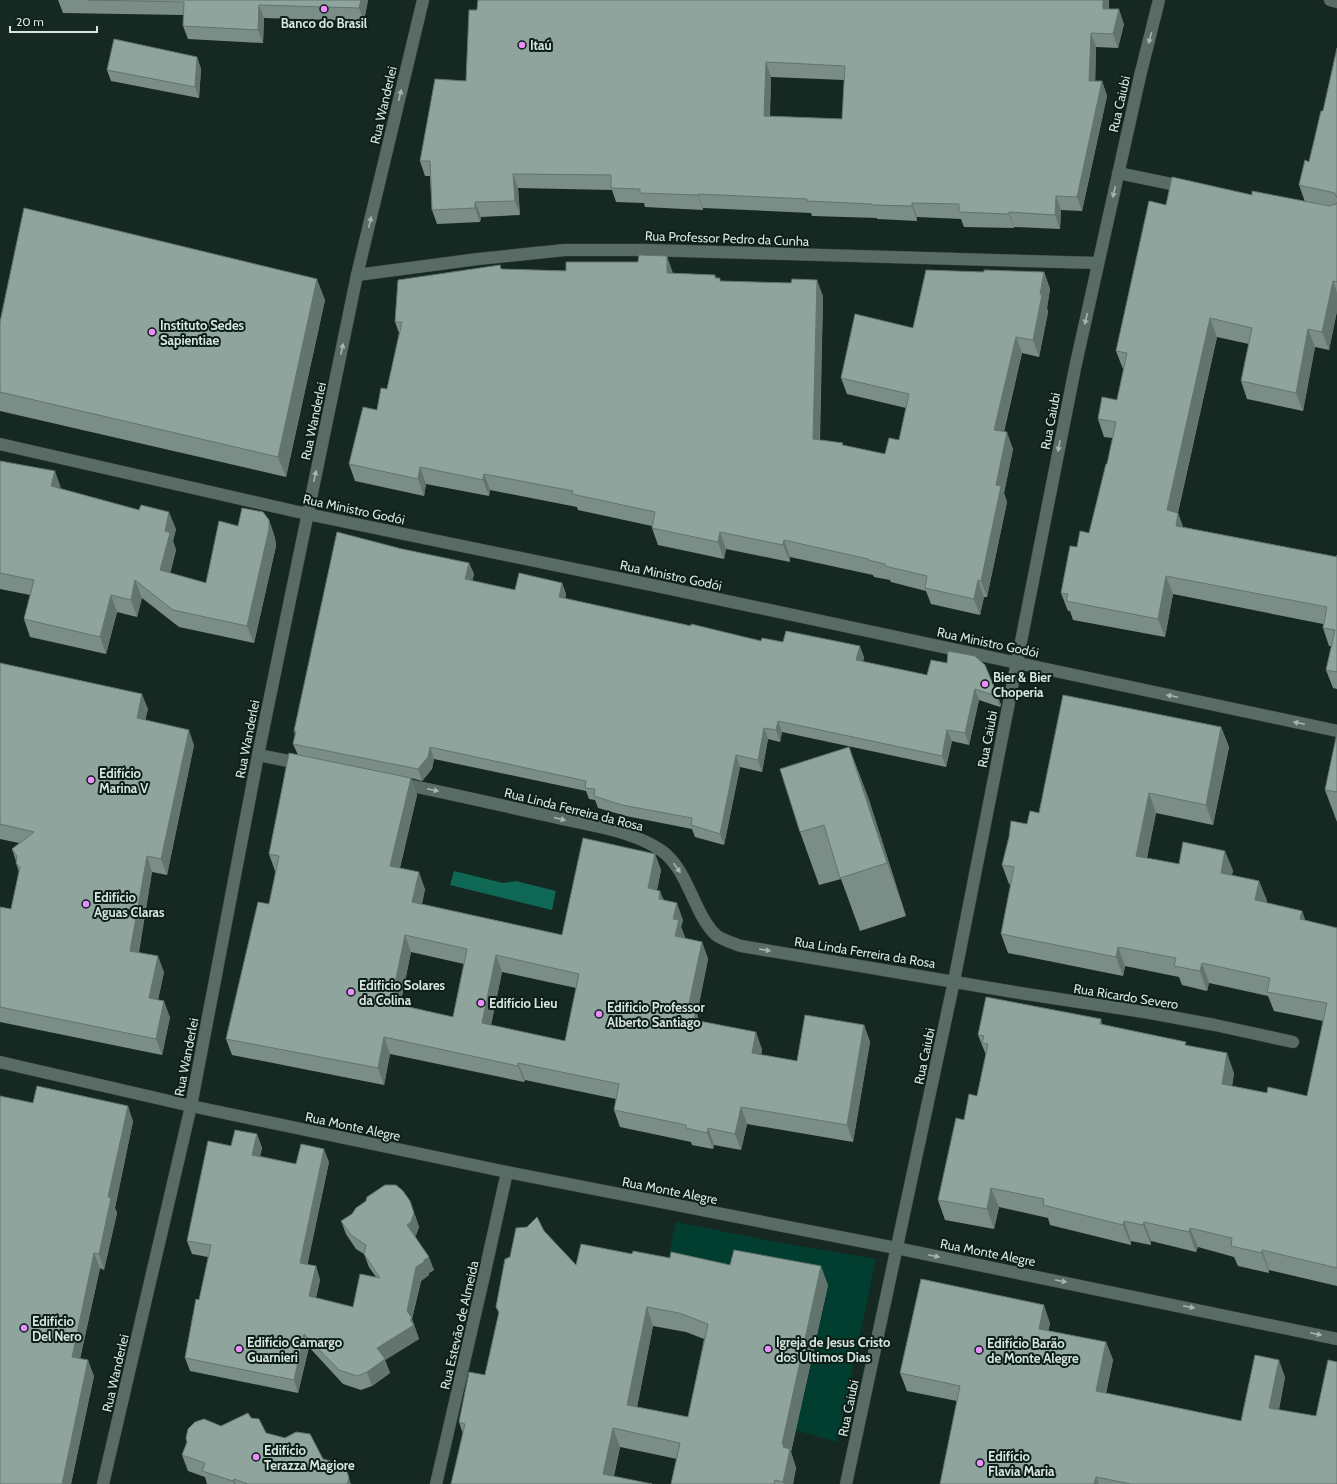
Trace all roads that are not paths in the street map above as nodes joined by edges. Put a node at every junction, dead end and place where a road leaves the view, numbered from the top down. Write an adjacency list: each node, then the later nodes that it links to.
1 (422, 0): 8 (street, Rua Wanderlei, one-way to 1)
2 (1159, 0): 5 (street, Rua Caiubi, one-way to 5)
3 (1330, 0): 4 (street)
4 (1337, 2)
5 (1118, 173): 6 (street); 7 (street, Rua Caiubi, one-way to 7)
6 (1197, 190)
7 (1098, 263): 8 (street, Rua Professor Pedro da Cunha); 11 (street, Rua Caiubi, one-way to 11)
8 (357, 275): 10 (street, Rua Wanderlei, one-way to 8)
9 (0, 444): 10 (street, Rua Ministro Godói)
10 (307, 514): 11 (street, Rua Ministro Godói); 13 (street, Rua Wanderlei)
11 (1016, 663): 12 (street, Rua Ministro Godói, one-way to 11); 16 (street, Rua Caiubi)
12 (1337, 730)
13 (258, 755): 14 (street); 19 (street, Rua Wanderlei)
14 (319, 767)
15 (388, 781): 16 (street, Rua Linda Ferreira da Rosa, one-way to 16)
16 (954, 981): 17 (street, Rua Ricardo Severo); 21 (street, Rua Caiubi)
17 (1294, 1042)
18 (0, 1062): 19 (street, Rua Monte Alegre)
19 (191, 1106): 20 (street, Rua Monte Alegre); 23 (street, Rua Wanderlei)
20 (507, 1172): 21 (street, Rua Monte Alegre); 24 (street, Rua Estevão de Almeida)
21 (896, 1248): 22 (street, Rua Monte Alegre, one-way to 22); 25 (street, Rua Caiubi)
22 (1337, 1339)
23 (103, 1484)
24 (436, 1484)
25 (846, 1484)

